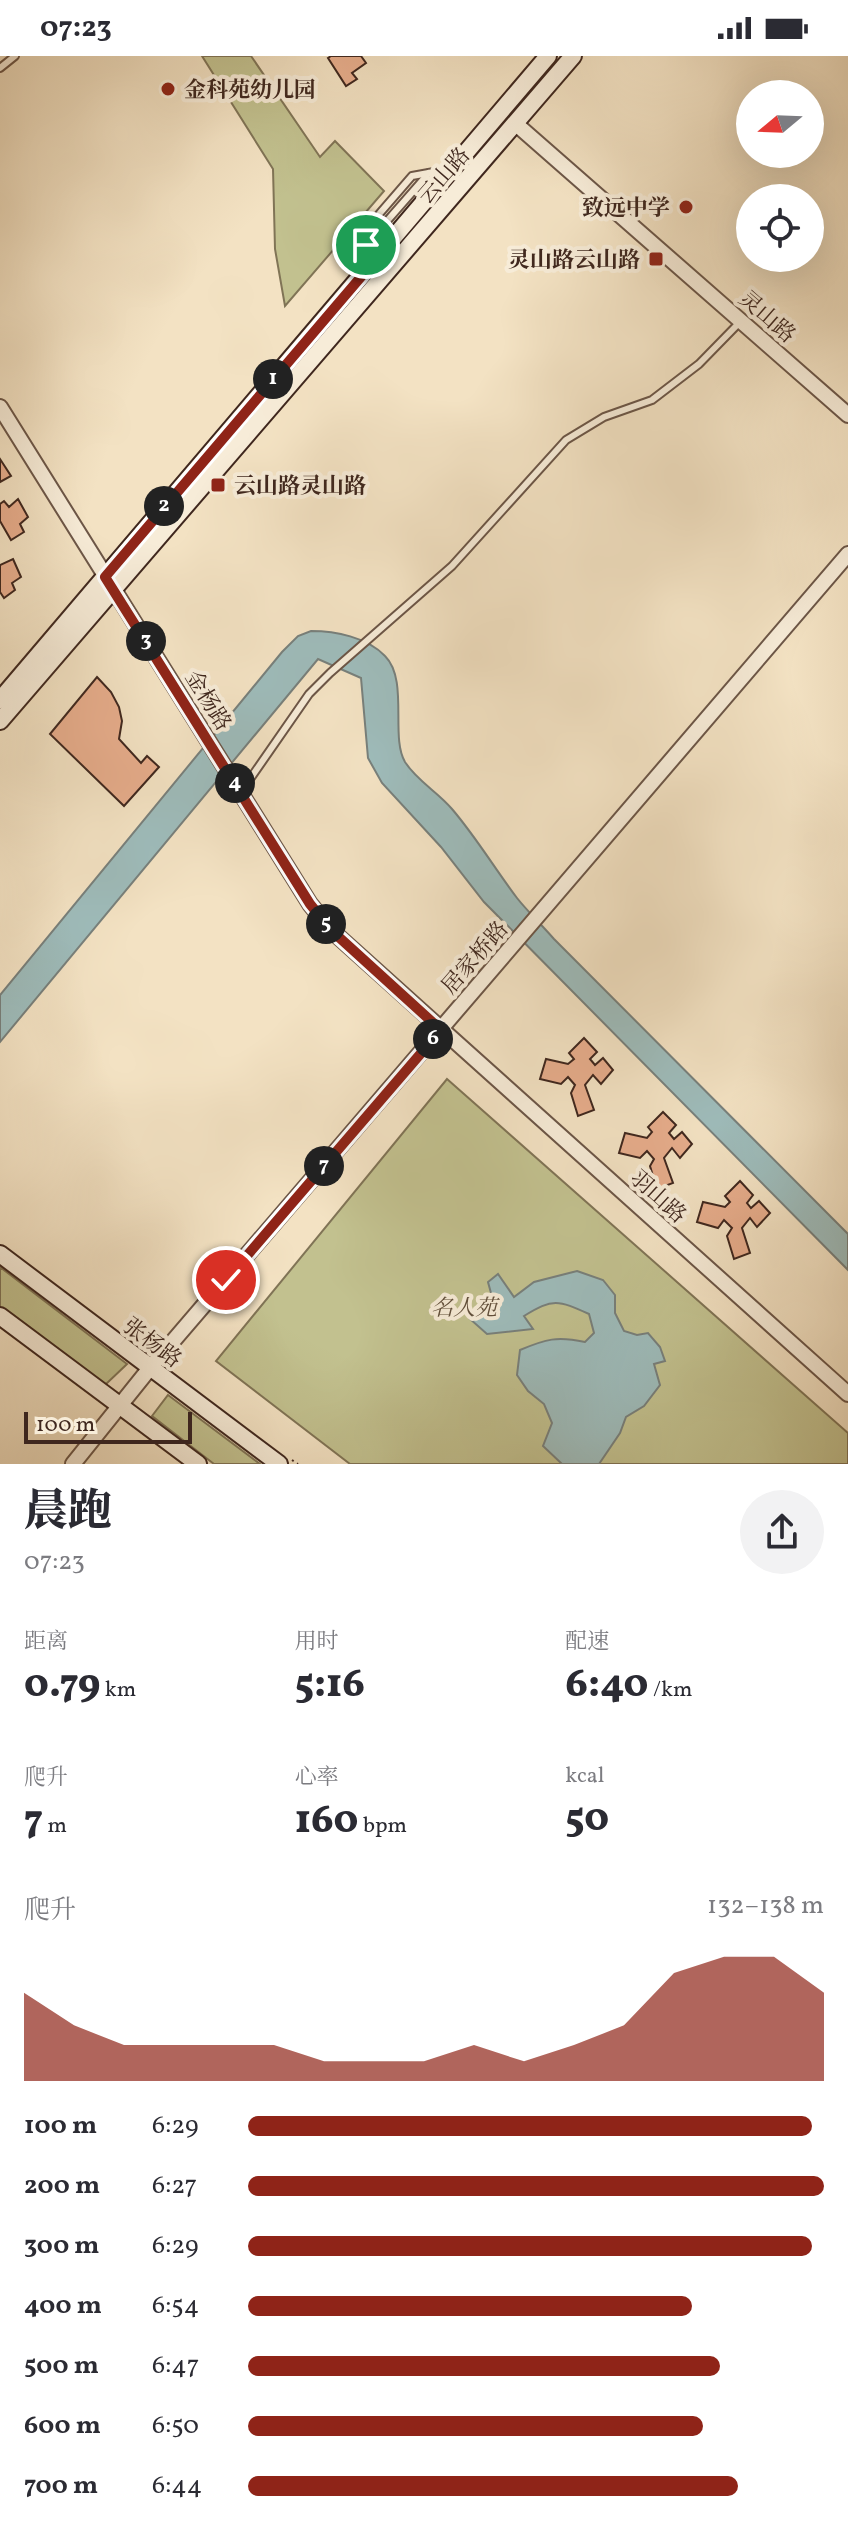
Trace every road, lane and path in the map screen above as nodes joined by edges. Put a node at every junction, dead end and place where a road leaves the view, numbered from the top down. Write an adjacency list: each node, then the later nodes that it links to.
1 (15, 56): 4 (lane)
2 (548, 56): 6 (main road, 云山路)
3 (573, 56): 5 (main road, 云山路)
4 (0, 68)
5 (516, 124): 8 (street, 灵山路); 12 (main road, 云山路)
6 (453, 169): 7 (main road, 云山路); 7 (lane)
7 (366, 271): 12 (main road, 云山路)
8 (740, 322): 10 (street, 灵山路); 15 (lane)
9 (0, 407): 12 (street, 金杨路)
10 (848, 415)
11 (848, 554): 16 (street, 居家桥路)
12 (109, 583): 13 (main road, 云山路); 14 (main road, 云山路); 15 (street, 金杨路)
13 (0, 700)
14 (0, 721)
15 (237, 786): 16 (street, 金杨路)
16 (441, 1030): 19 (street, 居家桥路); 20 (street, 羽山路)
17 (0, 1254): 19 (main road, 张杨路)
18 (0, 1316): 21 (main road)
19 (150, 1368): 21 (street, 居家桥路); 24 (main road, 张杨路)
20 (848, 1394)
21 (122, 1405): 22 (street, 居家桥路); 23 (main road)
22 (73, 1464)
23 (198, 1464)
24 (279, 1464)

